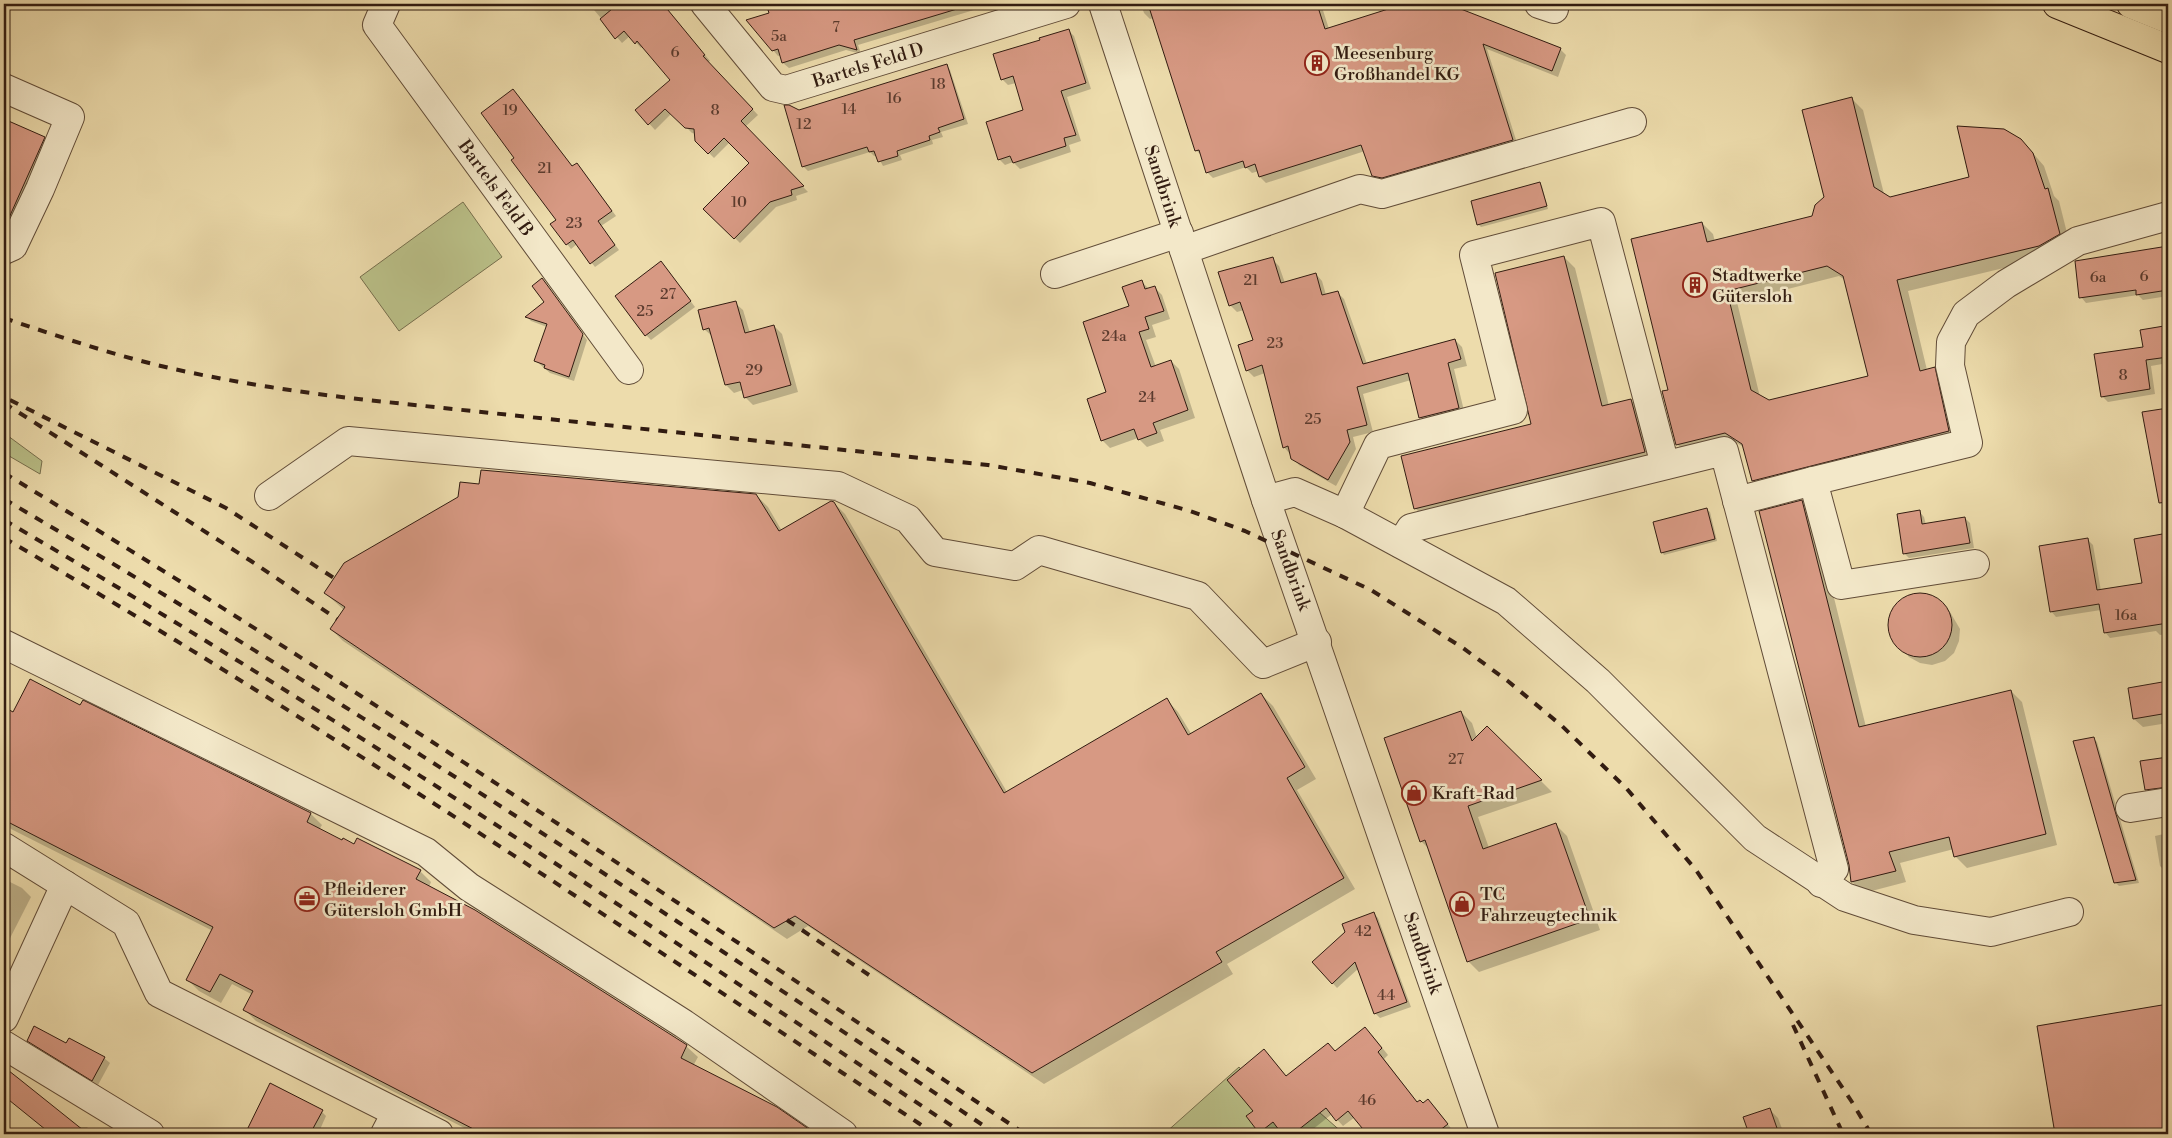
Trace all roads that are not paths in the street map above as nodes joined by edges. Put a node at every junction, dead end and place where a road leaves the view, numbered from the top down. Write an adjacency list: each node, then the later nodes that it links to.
1 (386, 4): 17 (street, Bartels Feld B)
2 (705, 4): 3 (street, Bartels Feld D)
3 (1066, 4)
4 (1103, 4): 14 (street, Sandbrink)
5 (1539, 4): 6 (street)
6 (1556, 4)
7 (2057, 4): 10 (main road)
8 (2131, 4): 9 (main road)
9 (2168, 18)
10 (2168, 49)
11 (4, 88): 15 (street)
12 (1632, 122): 14 (street)
13 (2168, 216): 19 (street)
14 (1182, 241): 16 (street); 21 (street, Sandbrink)
15 (4, 250)
16 (1055, 274)
17 (629, 370)
18 (1665, 466): 22 (street); 23 (street); 24 (street)
19 (1813, 481): 22 (street); 25 (street)
20 (269, 496): 26 (street)
21 (1266, 500): 23 (street); 26 (street, Sandbrink)
22 (1737, 501): 31 (street)
23 (1345, 514): 24 (street)
24 (1401, 544): 31 (street)
25 (1975, 564)
26 (1317, 642): 40 (street, Sandbrink)
27 (4, 644): 39 (street)
28 (2168, 802): 29 (street)
29 (2130, 808)
30 (4, 847): 32 (street)
31 (1821, 882): 33 (street)
32 (65, 885): 34 (street); 36 (street)
33 (2069, 912)
34 (4, 1018)
35 (4, 1045): 37 (street)
36 (390, 1123): 38 (street)
37 (150, 1134)
38 (439, 1134)
39 (843, 1134)
40 (1485, 1134)

